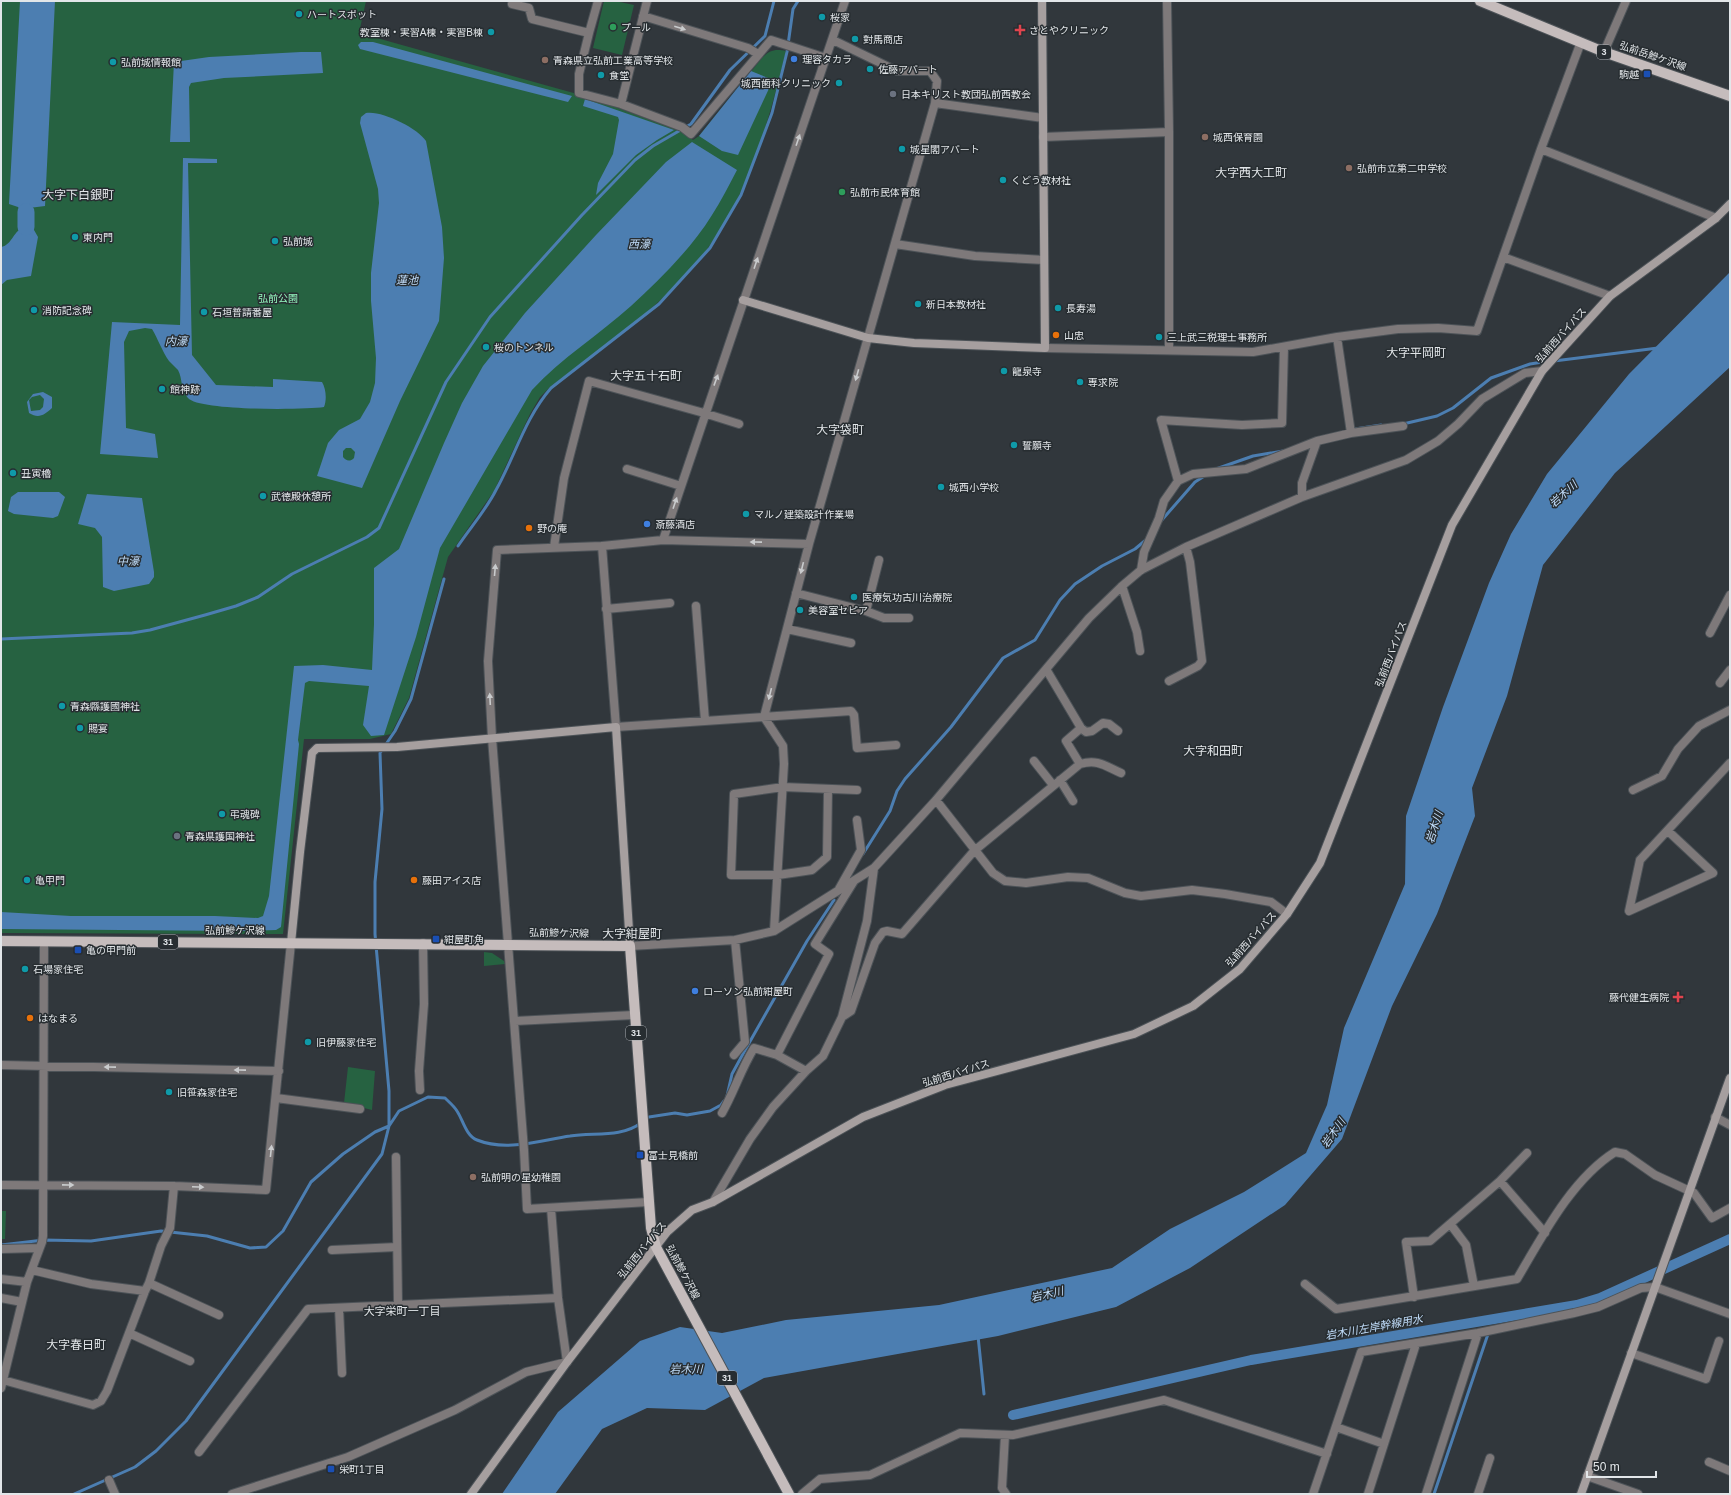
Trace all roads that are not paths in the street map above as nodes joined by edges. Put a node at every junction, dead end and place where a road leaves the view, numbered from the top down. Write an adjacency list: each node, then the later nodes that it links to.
1 (598, 1): 10 (street)
2 (647, 1): 9 (street)
3 (845, 1): 11 (street)
4 (1042, 1): 19 (street)
5 (1167, 1): 20 (street)
6 (1480, 1): 12 (main road, 弘前岳鰺ケ沢線 / 3)
7 (1626, 1): 13 (street)
8 (512, 4): 10 (street)
9 (643, 16): 14 (street, one-way to 14); 18 (street)
10 (589, 33): 18 (street)
11 (833, 40): 15 (street); 17 (street)
12 (1581, 42): 13 (main road, 弘前岳鰺ケ沢線 / 3); 22 (street)
13 (1604, 52): 16 (main road, 弘前岳鰺ケ沢線 / 3)
14 (758, 54): 15 (street); 18 (street)
15 (826, 58): 29 (street, one-way to 15)
16 (1730, 96)
17 (935, 103): 19 (street); 25 (street)
18 (621, 104)
19 (1043, 118): 21 (street)
20 (1169, 132): 21 (street); 34 (street)
21 (1043, 137): 27 (street)
22 (1541, 149): 24 (street); 26 (street)
23 (1730, 204): 24 (street, 弘前西バイパス)
24 (1716, 218): 28 (street, 弘前西バイパス)
25 (895, 244): 27 (street); 31 (street)
26 (1502, 257): 28 (street); 30 (street)
27 (1044, 260): 33 (street)
28 (1610, 296): 35 (street, 弘前西バイパス)
29 (743, 300): 31 (street); 36 (street, one-way to 29)
30 (1337, 337): 32 (street); 39 (street)
31 (868, 338): 33 (street); 46 (street, one-way to 46)
32 (1284, 347): 34 (street); 42 (street)
33 (1045, 348): 34 (street)
34 (1169, 350)
35 (1542, 371): 44 (street); 94 (street, 弘前西バイパス)
36 (704, 413): 37 (street); 43 (street); 48 (street)
37 (739, 424)
38 (1403, 426): 39 (street)
39 (1351, 433): 40 (street)
40 (1317, 441): 42 (street); 44 (street)
41 (627, 468): 43 (street)
42 (1178, 481): 51 (street)
43 (681, 486): 45 (street, one-way to 43)
44 (1302, 497): 49 (street)
45 (663, 540): 46 (street, one-way to 45); 47 (street)
46 (809, 544): 53 (street, one-way to 53)
47 (602, 546): 48 (street); 57 (street)
48 (554, 547): 74 (street, one-way to 48)
49 (1186, 547): 51 (street); 66 (street)
50 (879, 560): 58 (street)
51 (1141, 570): 52 (street)
52 (1122, 586): 63 (street); 64 (street)
53 (796, 593): 58 (street); 60 (street)
54 (1730, 595): 61 (street)
55 (670, 603): 57 (street)
56 (696, 606): 70 (street)
57 (606, 609): 71 (street)
58 (866, 611): 59 (street)
59 (909, 618)
60 (786, 629): 62 (street); 69 (street, one-way to 69)
61 (1710, 633)
62 (851, 643)
63 (1140, 651)
64 (1046, 669): 72 (street); 85 (street)
65 (1730, 670): 67 (street)
66 (1169, 681)
67 (1720, 683)
68 (1730, 710): 84 (street)
69 (764, 716): 70 (street); 75 (street); 81 (street)
70 (705, 721): 71 (street)
71 (616, 727): 74 (street); 102 (street)
72 (1081, 728): 73 (street); 78 (street)
73 (1118, 730)
74 (492, 738): 99 (street); 101 (street)
75 (896, 745)
76 (1034, 760): 80 (street)
77 (1730, 763): 88 (street)
78 (1080, 764): 79 (street); 80 (street)
79 (1121, 774)
80 (1057, 783): 86 (street); 89 (street)
81 (783, 787): 82 (street); 91 (street); 91 (street)
82 (828, 789): 83 (street); 91 (street)
83 (857, 790)
84 (1633, 790)
85 (936, 800): 89 (street); 90 (street)
86 (1073, 801)
87 (857, 820): 93 (street)
88 (1668, 831): 88 (street)
89 (974, 850): 94 (street); 104 (street)
90 (874, 868): 92 (street); 104 (street)
91 (778, 875): 95 (street)
92 (856, 879): 93 (street); 107 (street)
93 (839, 890): 95 (street)
94 (1287, 914): 127 (street, 弘前西バイパス)
95 (774, 931): 96 (street)
96 (735, 940): 102 (street); 106 (street)
97 (1, 941): 98 (main road, 弘前鰺ケ沢線 / 31)
98 (44, 941): 99 (main road, 弘前鰺ケ沢線 / 31); 109 (street)
99 (291, 943): 100 (main road, 弘前鰺ケ沢線 / 31); 110 (street)
100 (423, 944): 101 (main road, 弘前鰺ケ沢線 / 31); 113 (street)
101 (510, 944): 102 (main road, 弘前鰺ケ沢線 / 31); 105 (street)
102 (630, 946): 103 (main road, 弘前鰺ケ沢線 / 31)
103 (634, 1015): 105 (street); 126 (main road, 弘前鰺ケ沢線 / 31)
104 (842, 1017): 111 (street)
105 (515, 1021): 128 (street)
106 (734, 1055)
107 (777, 1055): 111 (street); 116 (street)
108 (1, 1065): 109 (street)
109 (42, 1065): 110 (street, one-way to 109); 123 (street)
110 (279, 1071): 114 (street)
111 (806, 1071): 127 (street)
112 (1730, 1078): 117 (street)
113 (420, 1090)
114 (276, 1098): 115 (street); 124 (street, one-way to 114)
115 (360, 1109)
116 (722, 1113)
117 (1715, 1117): 118 (street); 125 (street)
118 (1730, 1125)
119 (1527, 1153): 121 (street)
120 (396, 1157): 133 (street)
121 (1500, 1181): 130 (street); 131 (street)
122 (1, 1184): 123 (street)
123 (42, 1184): 124 (street, one-way to 124); 132 (street)
124 (174, 1186): 140 (street)
125 (1689, 1191): 129 (street); 131 (street); 143 (street)
126 (649, 1202): 128 (street); 134 (main road, 弘前鰺ケ沢線 / 31)
127 (713, 1202): 134 (street, 弘前西バイパス)
128 (551, 1208): 147 (street)
129 (1730, 1208)
130 (1451, 1225): 142 (street); 145 (street)
131 (1545, 1233): 142 (street)
132 (41, 1242): 135 (street); 137 (street)
133 (397, 1247): 136 (street); 149 (street)
134 (656, 1247): 159 (street, 弘前西バイパス); 176 (main road, 弘前鰺ケ沢線 / 31)
135 (1, 1249)
136 (332, 1250)
137 (32, 1270): 139 (street); 144 (street)
138 (1, 1278): 139 (street)
139 (27, 1282): 148 (street)
140 (149, 1283): 144 (street); 152 (street)
141 (1305, 1284): 145 (street)
142 (1474, 1286): 145 (street)
143 (1655, 1287): 151 (street); 154 (street); 157 (street)
144 (145, 1290): 153 (street)
145 (1414, 1297)
146 (1, 1298): 148 (street)
147 (558, 1298): 149 (street); 159 (street)
148 (22, 1302): 161 (street)
149 (398, 1304): 150 (street)
150 (339, 1308): 160 (street); 165 (street)
151 (1730, 1314)
152 (219, 1315)
153 (129, 1333): 158 (street); 161 (street)
154 (1478, 1333): 156 (street); 181 (street)
155 (1719, 1341): 157 (street)
156 (1416, 1344): 162 (street); 164 (street)
157 (1631, 1353): 170 (street)
158 (190, 1361)
159 (567, 1362): 172 (street); 175 (street, 弘前西バイパス)
160 (342, 1373)
161 (2, 1384)
162 (1336, 1427): 164 (street); 166 (street)
163 (1005, 1435): 166 (street); 177 (street); 178 (street)
164 (1384, 1444): 180 (street)
165 (200, 1452)
166 (1327, 1454): 179 (street)
167 (1490, 1458): 182 (street)
168 (1709, 1462): 169 (street)
169 (1730, 1471)
170 (1587, 1476): 183 (street); 184 (street)
171 (109, 1480): 173 (street)
172 (242, 1492): 174 (street)
173 (115, 1494)
174 (232, 1494)
175 (471, 1494)
176 (789, 1494)
177 (802, 1494)
178 (1006, 1494)
179 (1313, 1494)
180 (1368, 1494)
181 (1426, 1494)
182 (1478, 1494)
183 (1581, 1494)
184 (1638, 1494)

